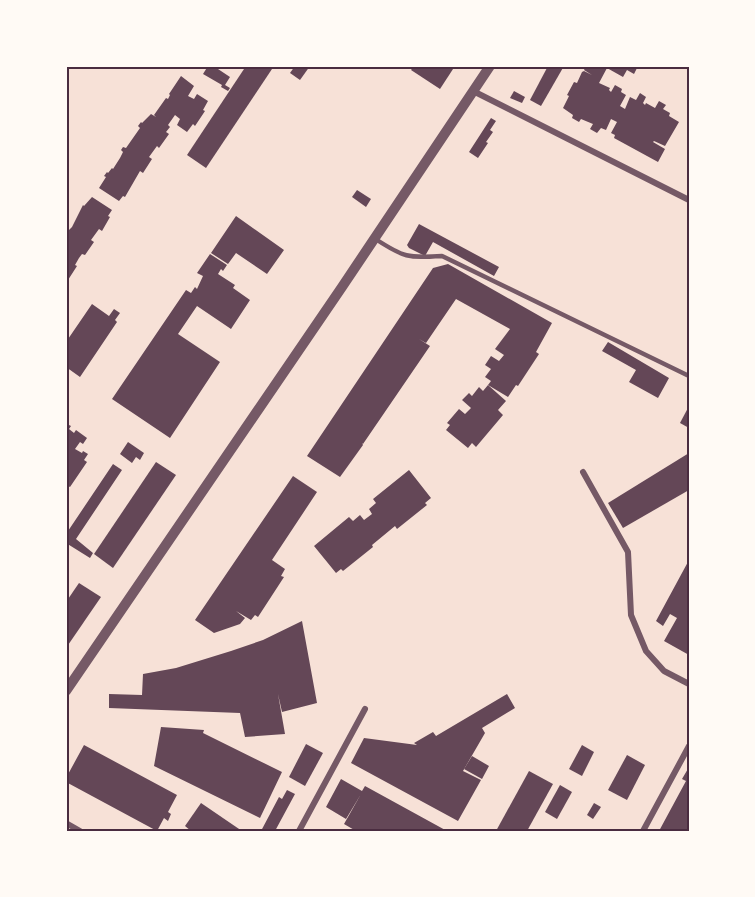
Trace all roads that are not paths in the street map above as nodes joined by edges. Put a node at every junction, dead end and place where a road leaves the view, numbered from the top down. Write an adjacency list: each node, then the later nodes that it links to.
1 (490, 66): 2 (street)
2 (473, 91): 3 (street); 4 (street)
3 (689, 200)
4 (374, 238): 5 (lane); 8 (street)
5 (689, 376)
6 (583, 472): 7 (street)
7 (689, 684)
8 (66, 691)
9 (365, 709): 13 (street)
10 (689, 746): 14 (street)
11 (66, 823): 12 (street)
12 (80, 831)
13 (299, 831)
14 (643, 831)

